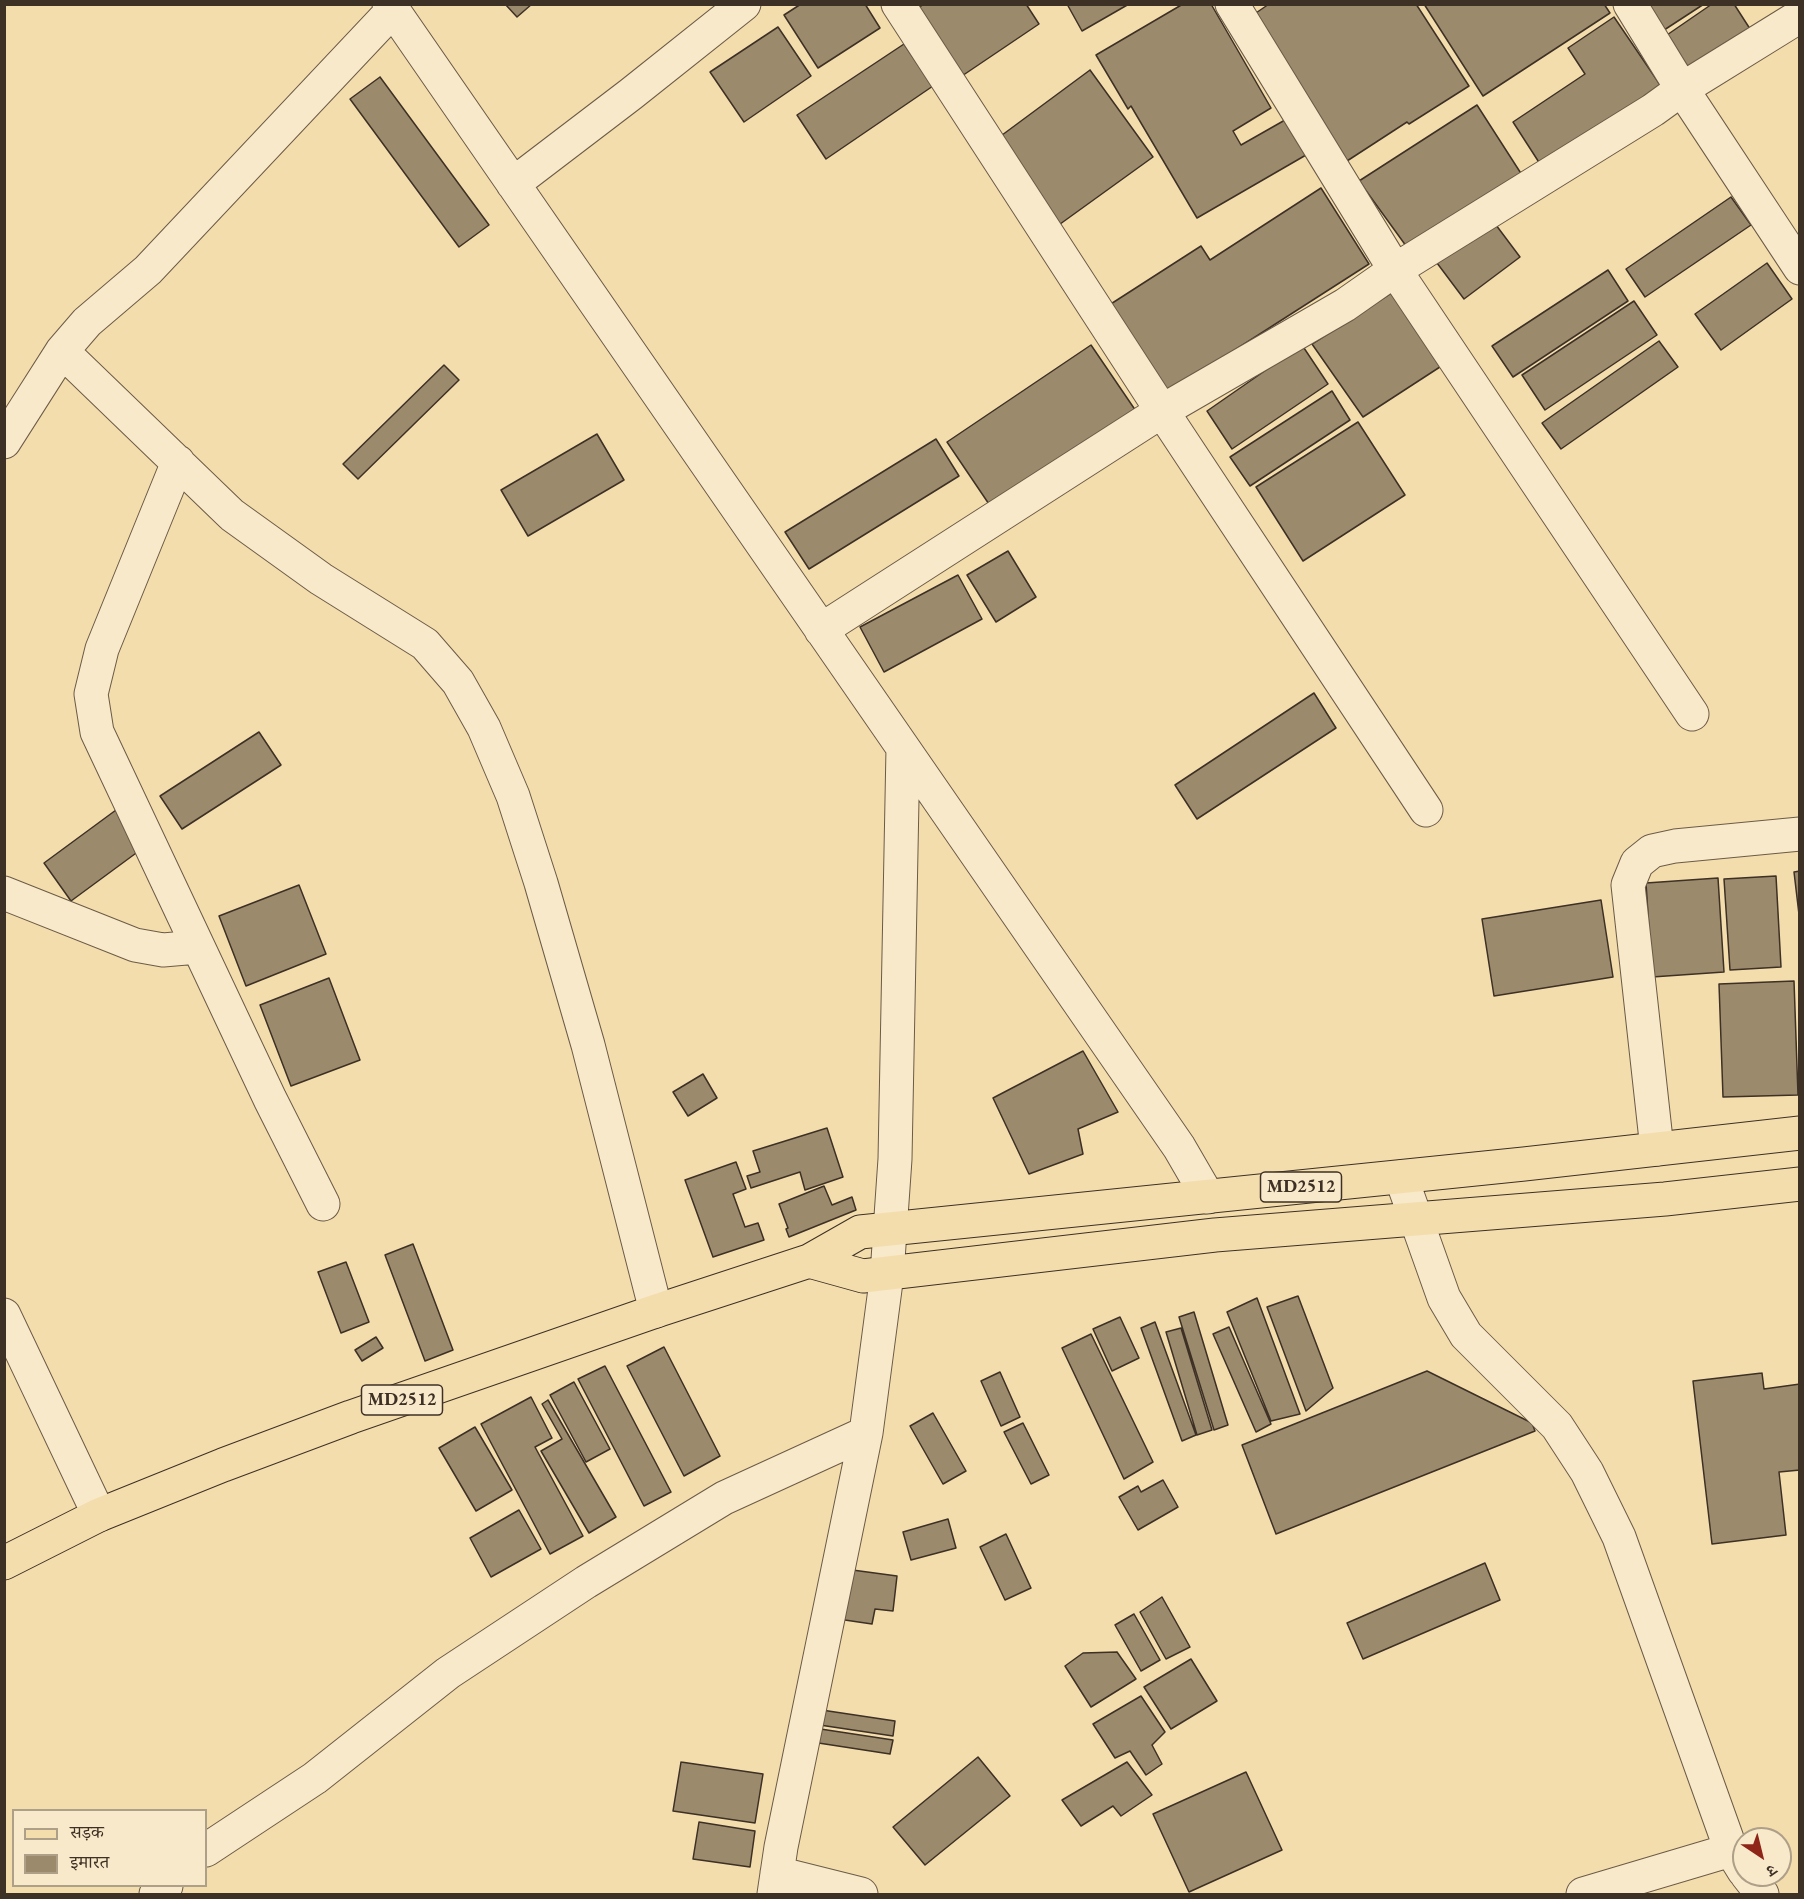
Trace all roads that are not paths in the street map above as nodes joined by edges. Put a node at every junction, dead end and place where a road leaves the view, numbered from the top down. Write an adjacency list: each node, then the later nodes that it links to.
1 (744, 4): 8 (street)
2 (898, 4): 12 (street)
3 (1232, 4): 10 (street)
4 (1630, 4): 7 (street)
5 (391, 7): 8 (street); 11 (street)
6 (1800, 16): 7 (street)
7 (1682, 89): 9 (street); 10 (street)
8 (513, 184): 15 (street)
9 (1800, 268)
10 (1395, 270): 12 (street); 16 (street)
11 (62, 351): 13 (street); 14 (street)
12 (1162, 411): 15 (street); 18 (street)
13 (4, 442)
14 (178, 462): 21 (street); 32 (street)
15 (821, 630): 17 (street)
16 (1692, 714)
17 (903, 748): 26 (street); 29 (street)
18 (1426, 810)
19 (1800, 834): 23 (street)
20 (4, 893): 21 (street)
21 (198, 947): 27 (street)
22 (1800, 1132): 23 (main road, MD2512)
23 (1657, 1149): 24 (main road, MD2512)
24 (1401, 1177): 26 (main road, MD2512); 28 (street)
25 (1800, 1184): 28 (main road, MD2512)
26 (1208, 1197): 29 (main road, MD2512)
27 (323, 1204)
28 (1416, 1220): 31 (main road, MD2512); 37 (street)
29 (890, 1230): 30 (main road, MD2512); 31 (street)
30 (809, 1261): 31 (main road, MD2512); 32 (main road, MD2512)
31 (887, 1274): 34 (street)
32 (656, 1311): 35 (main road, MD2512)
33 (4, 1315): 35 (street)
34 (866, 1433): 38 (street); 40 (street)
35 (99, 1515): 36 (main road, MD2512)
36 (4, 1563)
37 (1732, 1843)
38 (207, 1849)
39 (1732, 1866): 42 (street)
40 (776, 1884): 41 (street)
41 (861, 1894)
42 (1583, 1894)

